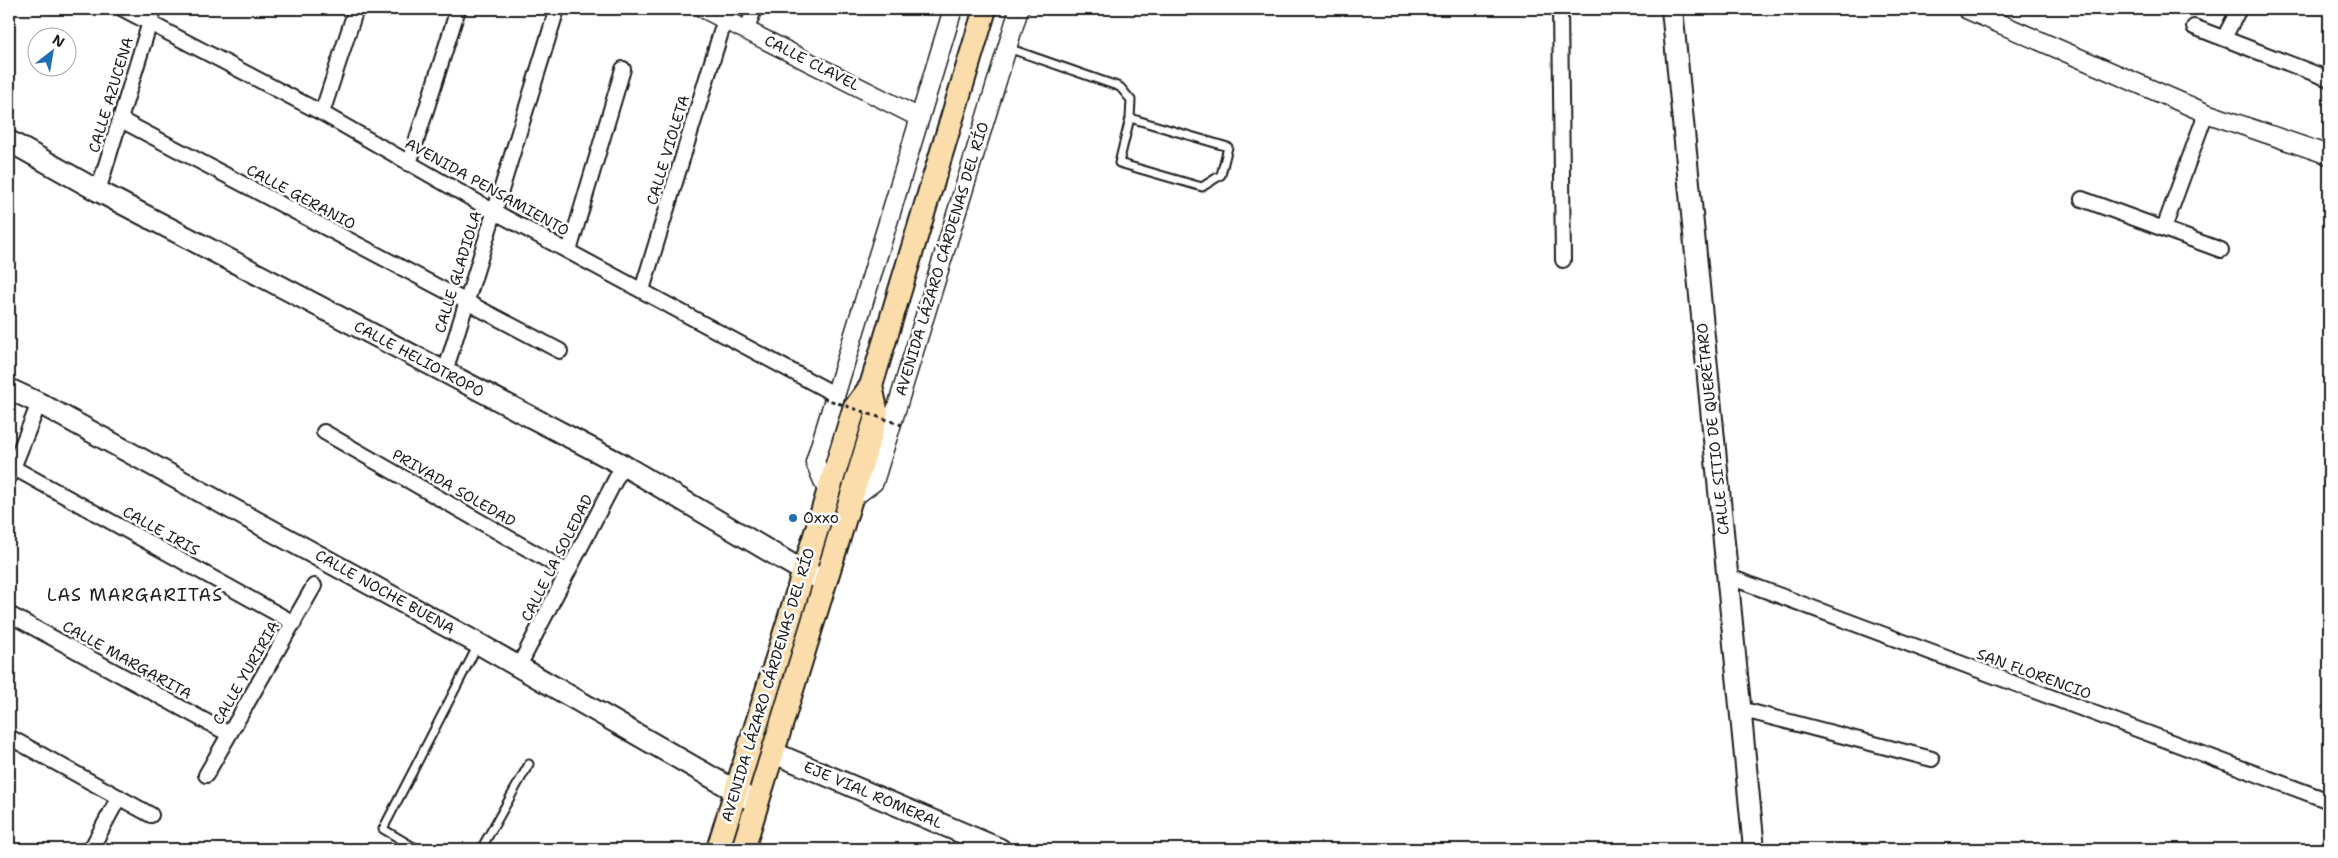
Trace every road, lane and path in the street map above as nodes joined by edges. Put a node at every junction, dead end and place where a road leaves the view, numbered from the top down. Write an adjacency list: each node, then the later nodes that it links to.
1 (123, 9): 16 (street, AVENIDA PENSAMIENTO)
2 (154, 9): 16 (street, CALLE AZUCENA)
3 (356, 9): 23 (street)
4 (458, 9): 30 (street)
5 (557, 9): 33 (street, CALLE GLADIOLA)
6 (704, 9): 15 (street, CALLE CLAVEL)
7 (754, 9): 18 (street)
8 (953, 9): 25 (street)
9 (985, 9): 42 (main road, AVENIDA LÁZARO CÁRDENAS DEL RÍO)
10 (1019, 9): 20 (street, AVENIDA LÁZARO CÁRDENAS DEL RÍO)
11 (1560, 9): 37 (street)
12 (1672, 9): 54 (main road, CALLE SITIO DE QUERÉTARO)
13 (1966, 9): 24 (street)
14 (2239, 9): 19 (street)
15 (725, 19): 18 (street, CALLE CLAVEL); 38 (street, CALLE VIOLETA)
16 (149, 23): 23 (street, AVENIDA PENSAMIENTO); 27 (street, CALLE AZUCENA)
17 (2194, 27): 19 (street)
18 (747, 30): 25 (street, CALLE CLAVEL)
19 (2224, 38): 22 (street)
20 (1007, 47): 26 (lane); 51 (street, AVENIDA LÁZARO CÁRDENAS DEL RÍO)
21 (623, 69): 35 (street)
22 (2329, 79)
23 (322, 113): 30 (street, AVENIDA PENSAMIENTO)
24 (2206, 113): 29 (street); 34 (street)
25 (920, 118): 44 (street)
26 (1130, 118): 26 (lane)
27 (121, 120): 31 (street, CALLE AZUCENA); 39 (street, CALLE GERANIO)
28 (9, 141): 31 (main road, CALLE HELIOTROPO)
29 (2328, 152)
30 (409, 164): 33 (street, AVENIDA PENSAMIENTO)
31 (98, 191): 41 (main road, CALLE HELIOTROPO)
32 (2082, 199): 34 (street)
33 (494, 211): 35 (street, AVENIDA PENSAMIENTO); 39 (street, CALLE GLADIOLA)
34 (2164, 228): 36 (street)
35 (569, 250): 38 (street, AVENIDA PENSAMIENTO)
36 (2221, 250)
37 (1563, 260)
38 (642, 290): 44 (street, AVENIDA PENSAMIENTO)
39 (466, 304): 40 (street, CALLE GERANIO); 41 (street, CALLE GLADIOLA)
40 (560, 351)
41 (445, 372): 48 (main road, CALLE HELIOTROPO)
42 (871, 386): 50 (main road, AVENIDA LÁZARO CÁRDENAS DEL RÍO); 51 (main road, AVENIDA LÁZARO CÁRDENAS DEL RÍO)
43 (9, 389): 45 (main road, CALLE NOCHE BUENA)
44 (829, 396): 46 (path, bridge); 50 (street)
45 (39, 403): 49 (street); 59 (main road, CALLE NOCHE BUENA)
46 (902, 424)
47 (324, 432): 53 (street, PRIVADA SOLEDAD)
48 (623, 465): 52 (main road, CALLE HELIOTROPO); 53 (street, CALLE LA SOLEDAD)
49 (11, 473): 58 (street, CALLE IRIS)
50 (828, 493): 52 (main road, AVENIDA LÁZARO CÁRDENAS DEL RÍO)
51 (851, 499): 55 (main road, AVENIDA LÁZARO CÁRDENAS DEL RÍO)
52 (803, 571): 55 (main road, CALLE HELIOTROPO); 68 (main road, AVENIDA LÁZARO CÁRDENAS DEL RÍO)
53 (568, 572): 60 (street, CALLE LA SOLEDAD)
54 (1727, 576): 61 (main road, CALLE SITIO DE QUERÉTARO); 70 (street, SAN FLORENCIO)
55 (826, 580): 64 (main road, AVENIDA LÁZARO CÁRDENAS DEL RÍO)
56 (314, 586): 58 (street, CALLE YURIRIA)
57 (9, 614): 62 (street, CALLE MARGARITA)
58 (294, 623): 62 (street, CALLE YURIRIA)
59 (479, 644): 60 (main road, CALLE NOCHE BUENA); 74 (lane)
60 (519, 666): 68 (main road, CALLE NOCHE BUENA)
61 (1740, 709): 65 (street); 79 (main road, CALLE SITIO DE QUERÉTARO)
62 (229, 734): 67 (street, CALLE YURIRIA)
63 (9, 737): 69 (street)
64 (774, 753): 71 (main road, AVENIDA LÁZARO CÁRDENAS DEL RÍO); 78 (main road, EJE VIAL ROMERAL)
65 (1932, 759)
66 (529, 764): 75 (lane)
67 (206, 775)
68 (735, 791): 71 (main road, CALLE NOCHE BUENA); 76 (main road, AVENIDA LÁZARO CÁRDENAS DEL RÍO)
69 (119, 797): 72 (street); 73 (street)
70 (2329, 801)
71 (757, 803): 77 (main road, AVENIDA LÁZARO CÁRDENAS DEL RÍO)
72 (151, 814)
73 (91, 849)
74 (417, 849)
75 (481, 849)
76 (718, 849)
77 (743, 849)
78 (1000, 849)
79 (1754, 849)

